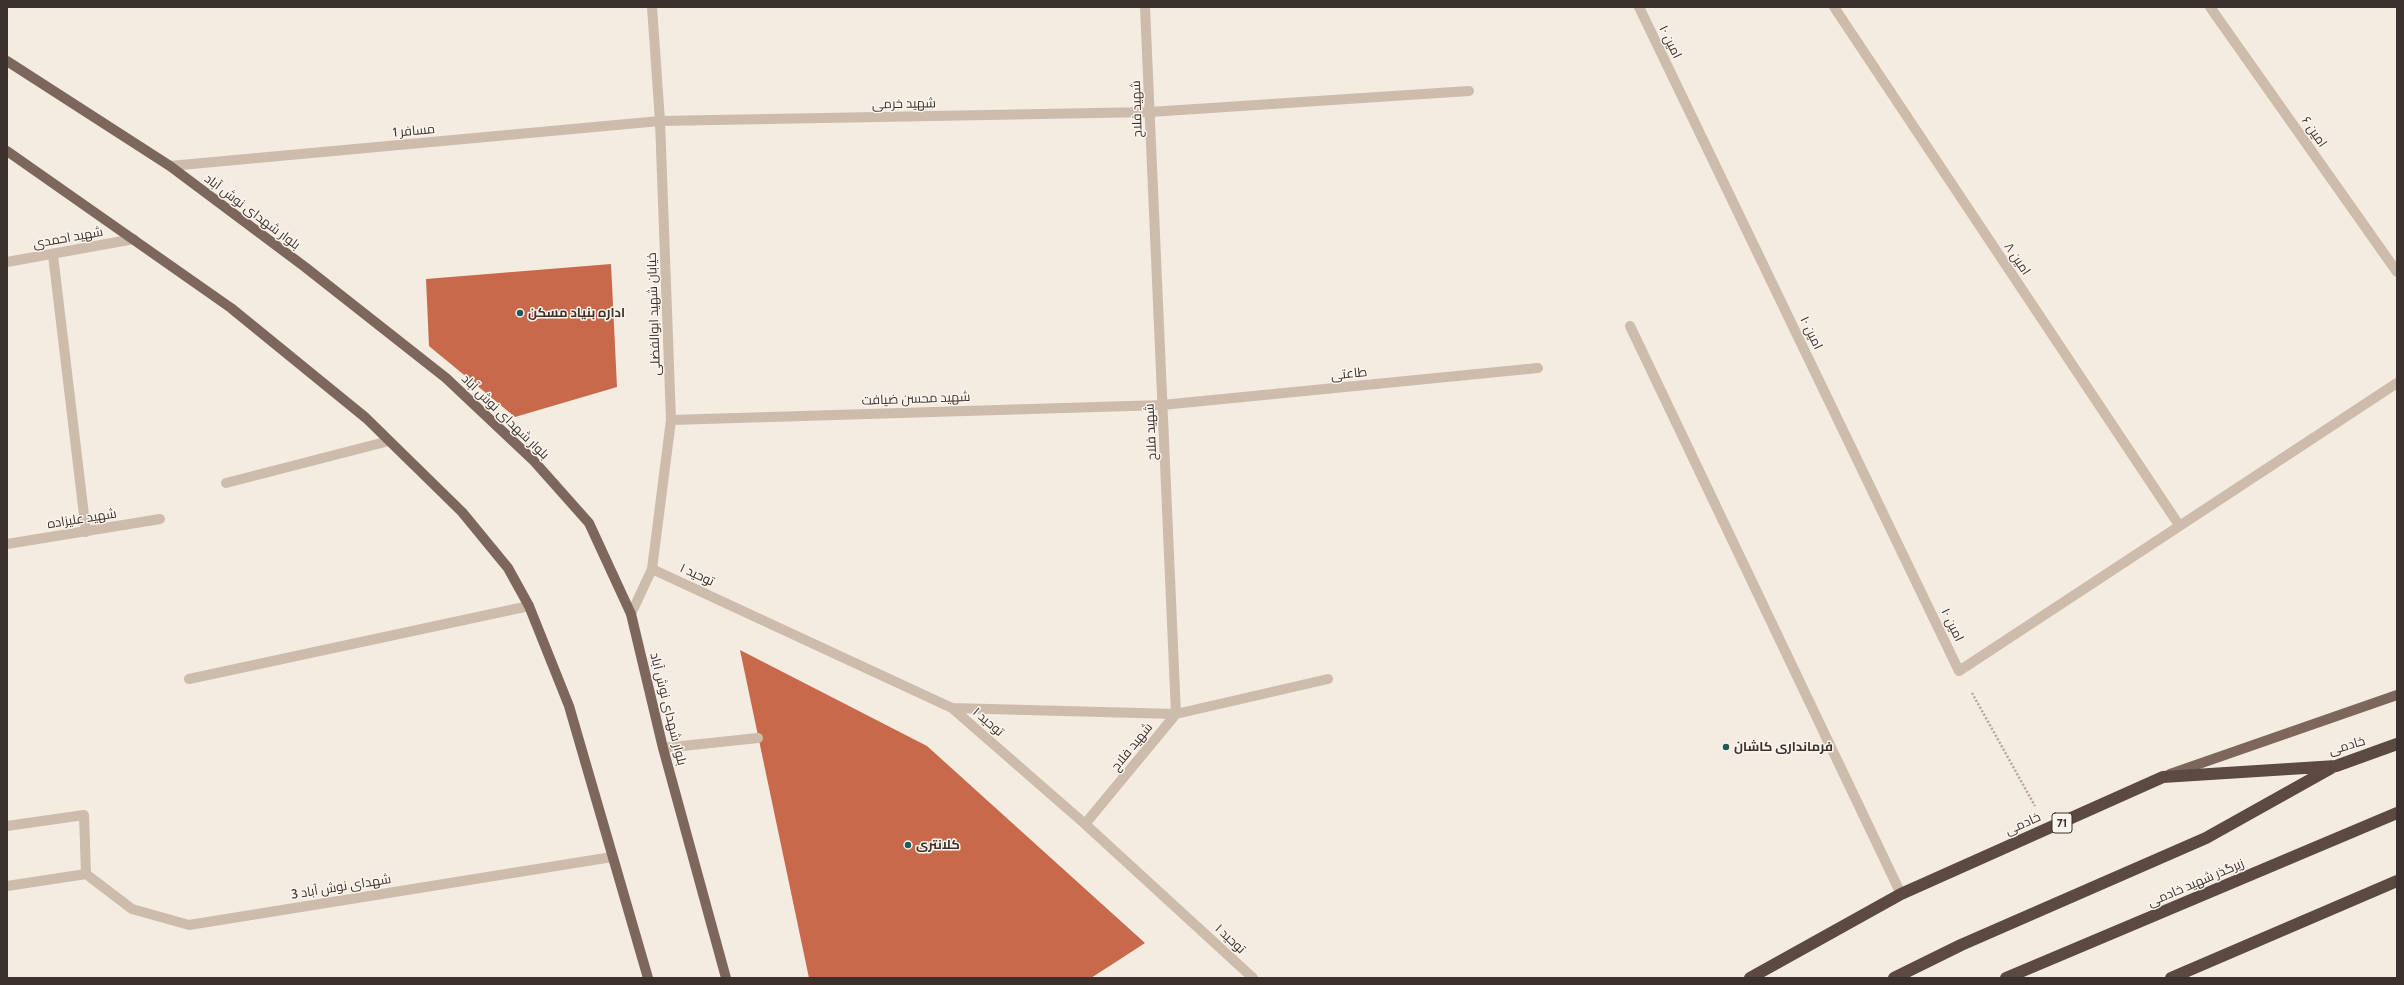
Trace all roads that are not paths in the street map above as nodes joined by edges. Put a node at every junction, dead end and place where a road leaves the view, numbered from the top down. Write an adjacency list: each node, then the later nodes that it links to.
1 (652, 7): 9 (street, خیابان شهید ابوالفضلی)
2 (1145, 7): 8 (street, شهید فلاح)
3 (1639, 7): 24 (street, امین ۱۰)
4 (1834, 7): 24 (street, امین ۸)
5 (2210, 7): 15 (street, امین ۶)
6 (7, 61): 11 (main road, بلوار شهدای نوش آباد)
7 (1469, 91): 8 (street, شهید خرمی)
8 (1150, 112): 9 (street, شهید خرمی); 19 (street, شهید فلاح)
9 (660, 121): 11 (street, مسافر 1); 20 (street, خیابان شهید ابوالفضلی)
10 (7, 151): 12 (main road)
11 (170, 166): 29 (main road, بلوار شهدای نوش آباد)
12 (134, 239): 13 (street, شهید احمدی); 21 (main road)
13 (53, 254): 14 (street, شهید احمدی); 25 (street)
14 (7, 262)
15 (2397, 272)
16 (1630, 326): 47 (street)
17 (1538, 368): 19 (street, طاعتی)
18 (2397, 383): 24 (street)
19 (1162, 405): 20 (street, شهید محسن ضیافت); 34 (street, شهید فلاح)
20 (671, 420): 27 (street, خیابان شهید ابوالفضلی)
21 (389, 442): 22 (street); 28 (main road)
22 (226, 484)
23 (160, 519): 25 (street, شهید علیزاده)
24 (2179, 525)
25 (86, 532): 26 (street, شهید علیزاده)
26 (7, 544)
27 (652, 569): 29 (street, خیابان شهید ابوالفضلی); 33 (street, توحید ۱)
28 (529, 606): 30 (street); 43 (main road)
29 (631, 614): 37 (main road, بلوار شهدای نوش آباد)
30 (189, 679)
31 (1328, 679): 34 (street)
32 (2397, 695): 39 (main road)
33 (952, 708): 34 (street); 41 (street, توحید ۱)
34 (1176, 714): 41 (street, شهید فلاح)
35 (758, 738): 37 (street)
36 (2397, 744): 38 (highway, خادمی / 71)
37 (663, 748): 49 (main road, بلوار شهدای نوش آباد)
38 (2336, 766): 39 (highway, خادمی / 71); 52 (highway)
39 (2163, 777): 47 (highway, خادمی / 71)
40 (2397, 813): 53 (highway, زیرگذر شهید خادمی)
41 (1086, 824): 50 (street, توحید ۱)
42 (7, 826): 44 (street)
43 (612, 856): 44 (street, شهدای نوش آباد 3); 48 (main road)
44 (86, 874): 46 (street)
45 (2397, 881): 54 (highway)
46 (7, 886)
47 (1901, 894): 51 (highway, خادمی / 71)
48 (648, 978)
49 (726, 978)
50 (1253, 978)
51 (1750, 978)
52 (1894, 978)
53 (2006, 978)
54 (2171, 978)

